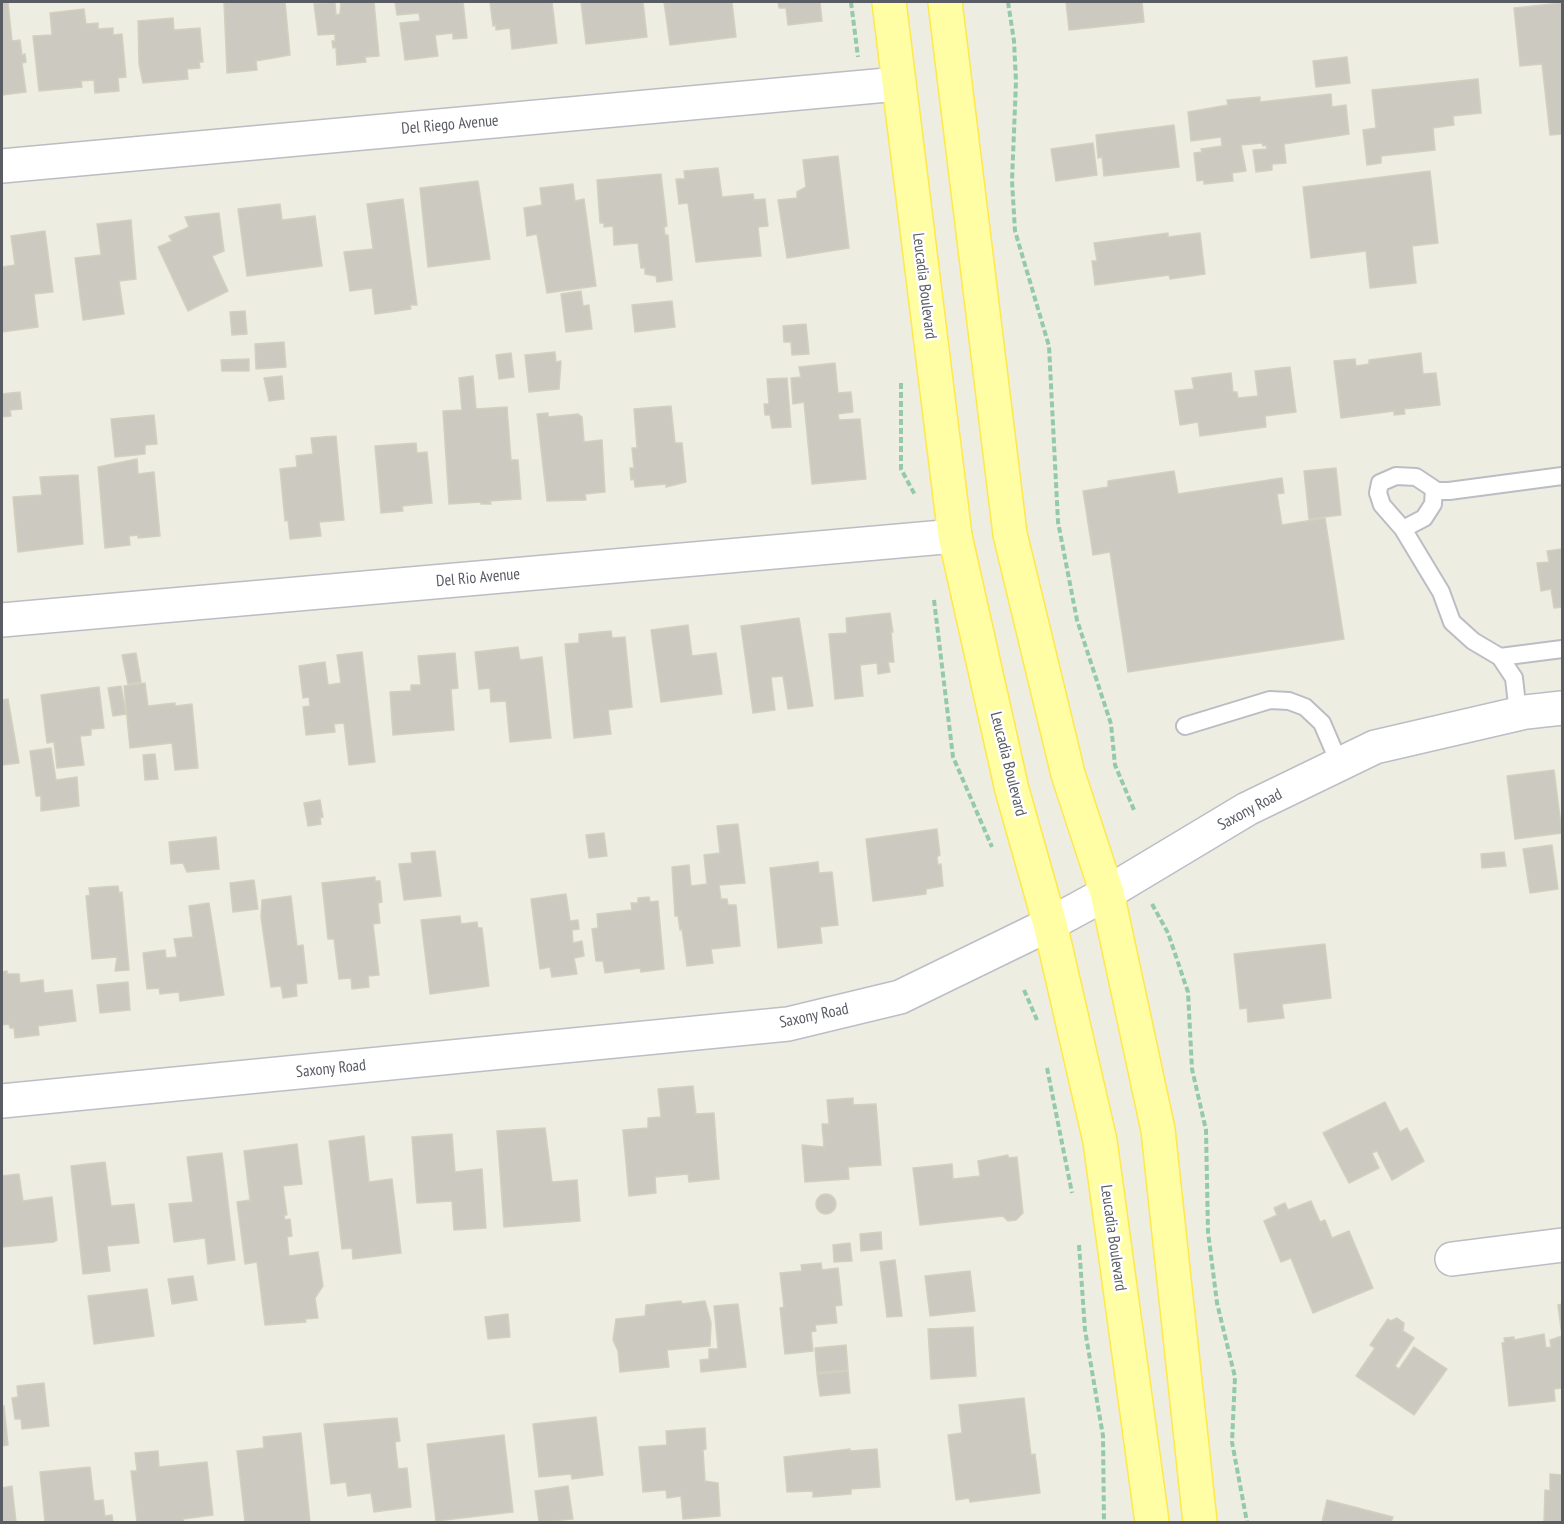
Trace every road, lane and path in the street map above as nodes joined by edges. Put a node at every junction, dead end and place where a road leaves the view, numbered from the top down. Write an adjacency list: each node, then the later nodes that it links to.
1 (889, 2): 4 (main road, Leucadia Boulevard)
2 (945, 2): 18 (main road)
3 (1008, 2): 17 (path)
4 (898, 84): 5 (street, Del Riego Avenue); 9 (main road, Leucadia Boulevard)
5 (2, 166)
6 (1563, 476): 7 (lane)
7 (1434, 489): 8 (lane); 8 (lane)
8 (1403, 530): 12 (lane)
9 (955, 536): 10 (street, Del Rio Avenue); 20 (main road, Leucadia Boulevard)
10 (2, 620)
11 (1563, 649): 12 (lane)
12 (1500, 657): 14 (lane)
13 (1563, 708): 14 (street, Saxony Road)
14 (1518, 714): 16 (street, Saxony Road)
15 (1185, 726): 16 (lane)
16 (1340, 765): 18 (street, Saxony Road)
17 (1134, 810)
18 (1107, 893): 20 (street, Saxony Road); 31 (main road)
19 (1152, 904): 32 (path)
20 (1050, 924): 24 (street, Saxony Road); 30 (main road, Leucadia Boulevard)
21 (1024, 990): 22 (path)
22 (1038, 1021)
23 (1047, 1063): 25 (path)
24 (2, 1101)
25 (1072, 1196)
26 (1078, 1235): 29 (path)
27 (1563, 1245): 28 (street)
28 (1452, 1259)
29 (1104, 1522)
30 (1152, 1522)
31 (1200, 1522)
32 (1247, 1522)

